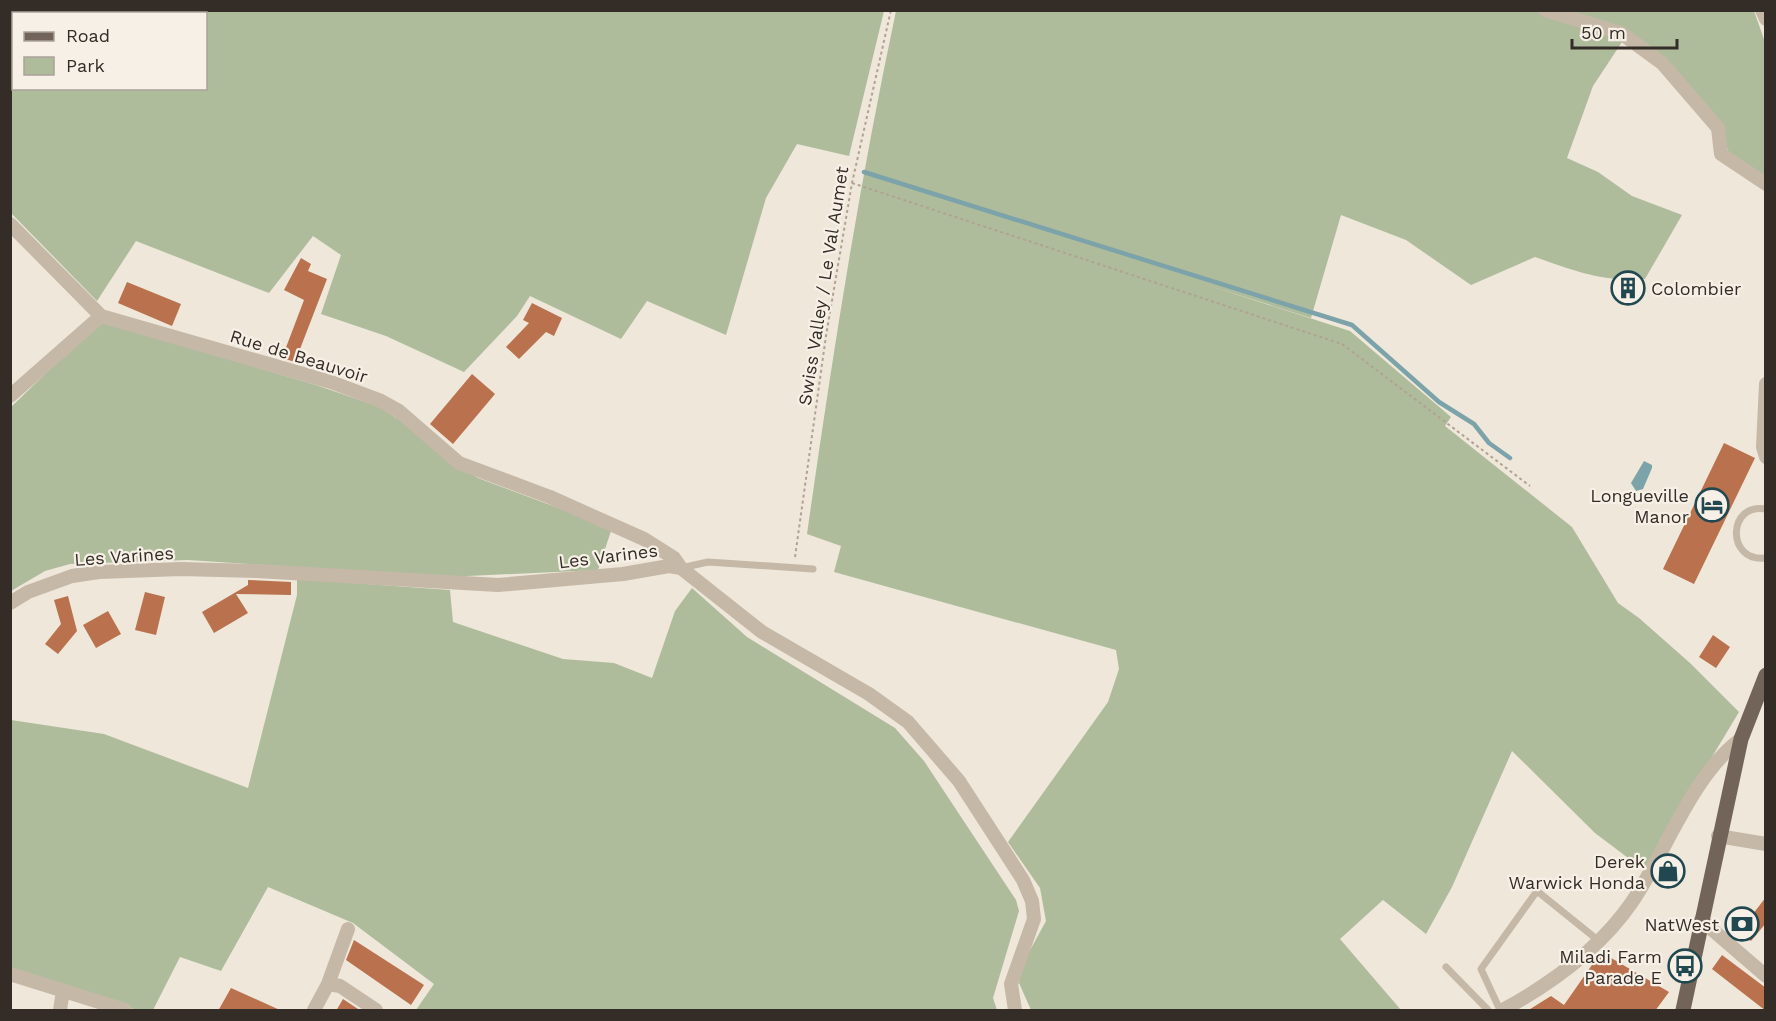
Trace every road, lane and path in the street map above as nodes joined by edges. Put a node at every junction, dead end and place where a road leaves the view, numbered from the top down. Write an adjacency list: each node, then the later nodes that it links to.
1 (891, 10): 5 (path, Swiss Valley / Le Val Aumet)
2 (1545, 10): 6 (street)
3 (1762, 10): 4 (street)
4 (1766, 19)
5 (852, 183): 12 (path); 15 (path, Swiss Valley / Le Val Aumet)
6 (1766, 184)
7 (10, 224): 8 (street, Rue de Beauvoir)
8 (101, 316): 10 (street); 16 (street, Rue de Beauvoir)
9 (1766, 384): 11 (street)
10 (10, 396)
11 (1766, 457)
12 (1530, 486)
13 (1766, 509): 14 (lane)
14 (1766, 558)
15 (793, 567): 16 (lane); 17 (lane)
16 (681, 568): 18 (street, Les Varines); 35 (street, Les Varines)
17 (813, 569)
18 (10, 603)
19 (1766, 675): 20 (main road)
20 (1741, 739): 21 (main road); 25 (street)
21 (1718, 836): 22 (street); 23 (main road)
22 (1766, 844)
23 (1701, 920): 28 (street); 38 (main road)
24 (348, 929): 29 (street)
25 (1599, 941): 37 (street); 37 (lane)
26 (1446, 967): 36 (lane)
27 (10, 974): 30 (street)
28 (1765, 975)
29 (327, 984): 33 (street); 34 (street)
30 (63, 991): 31 (street); 32 (street)
31 (60, 1011)
32 (125, 1011)
33 (314, 1011)
34 (376, 1011)
35 (1016, 1011)
36 (1488, 1011)
37 (1501, 1011)
38 (1683, 1011)

